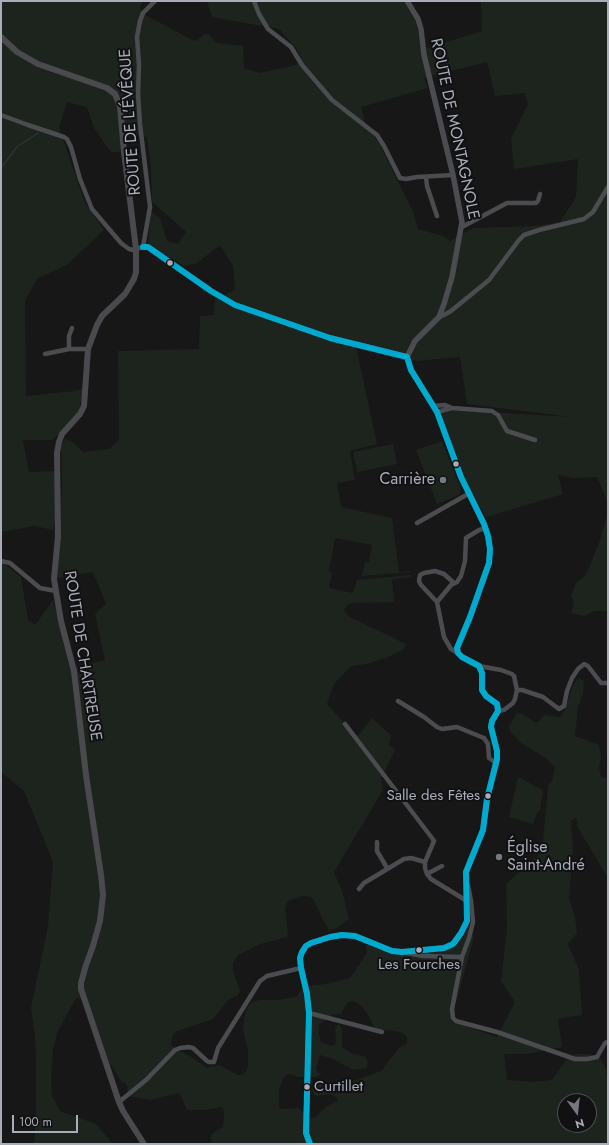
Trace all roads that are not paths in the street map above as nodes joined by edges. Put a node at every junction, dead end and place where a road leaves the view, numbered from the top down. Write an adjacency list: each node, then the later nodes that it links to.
1 (156, 1): 12 (street, ROUTE DE L'ÉVÊQUE)
2 (254, 1): 7 (street)
3 (407, 1): 6 (street, ROUTE DE MONTAGNOLE)
4 (1, 37): 13 (main road, ROUTE DE CHARTREUSE)
5 (1, 115): 13 (street)
6 (453, 175): 7 (street); 11 (street, ROUTE DE MONTAGNOLE)
7 (426, 177): 10 (street)
8 (608, 187): 14 (street)
9 (540, 194): 11 (street)
10 (437, 216)
11 (462, 227): 14 (street, ROUTE DE MONTAGNOLE)
12 (143, 247): 13 (street); 19 (street)
13 (136, 249): 17 (main road, ROUTE DE CHARTREUSE)
14 (439, 317): 19 (street, ROUTE DE MONTAGNOLE)
15 (72, 328): 16 (street)
16 (69, 349): 17 (street); 18 (street)
17 (88, 349): 29 (main road, ROUTE DE CHARTREUSE)
18 (45, 354)
19 (407, 357): 20 (street)
20 (433, 406): 21 (street); 22 (street)
21 (452, 408): 22 (street); 23 (street)
22 (437, 412): 24 (street)
23 (535, 440)
24 (468, 494): 25 (street); 26 (street)
25 (417, 523)
26 (486, 528): 28 (street); 31 (street)
27 (1, 561): 29 (street)
28 (454, 583): 30 (street); 30 (street)
29 (56, 591): 53 (main road, ROUTE DE CHARTREUSE)
30 (437, 602): 31 (street)
31 (458, 653): 32 (street)
32 (479, 666): 34 (street); 36 (street)
33 (608, 683): 34 (street)
34 (517, 690): 36 (street)
35 (398, 701): 38 (street)
36 (498, 711): 38 (street)
37 (345, 724): 40 (street)
38 (496, 763): 44 (street)
39 (377, 842): 42 (street)
40 (424, 862): 42 (street); 43 (street)
41 (442, 866): 43 (street)
42 (387, 868): 45 (street)
43 (427, 874): 46 (street)
44 (466, 880): 46 (street); 48 (street)
45 (359, 889)
46 (467, 901): 47 (street)
47 (402, 952): 48 (street); 49 (street)
48 (462, 957): 52 (street)
49 (301, 968): 50 (street); 53 (street)
50 (309, 1013): 51 (street); 55 (street)
51 (382, 1032)
52 (608, 1042)
53 (120, 1102): 54 (main road, ROUTE DE CHARTREUSE)
54 (144, 1144)
55 (310, 1144)

